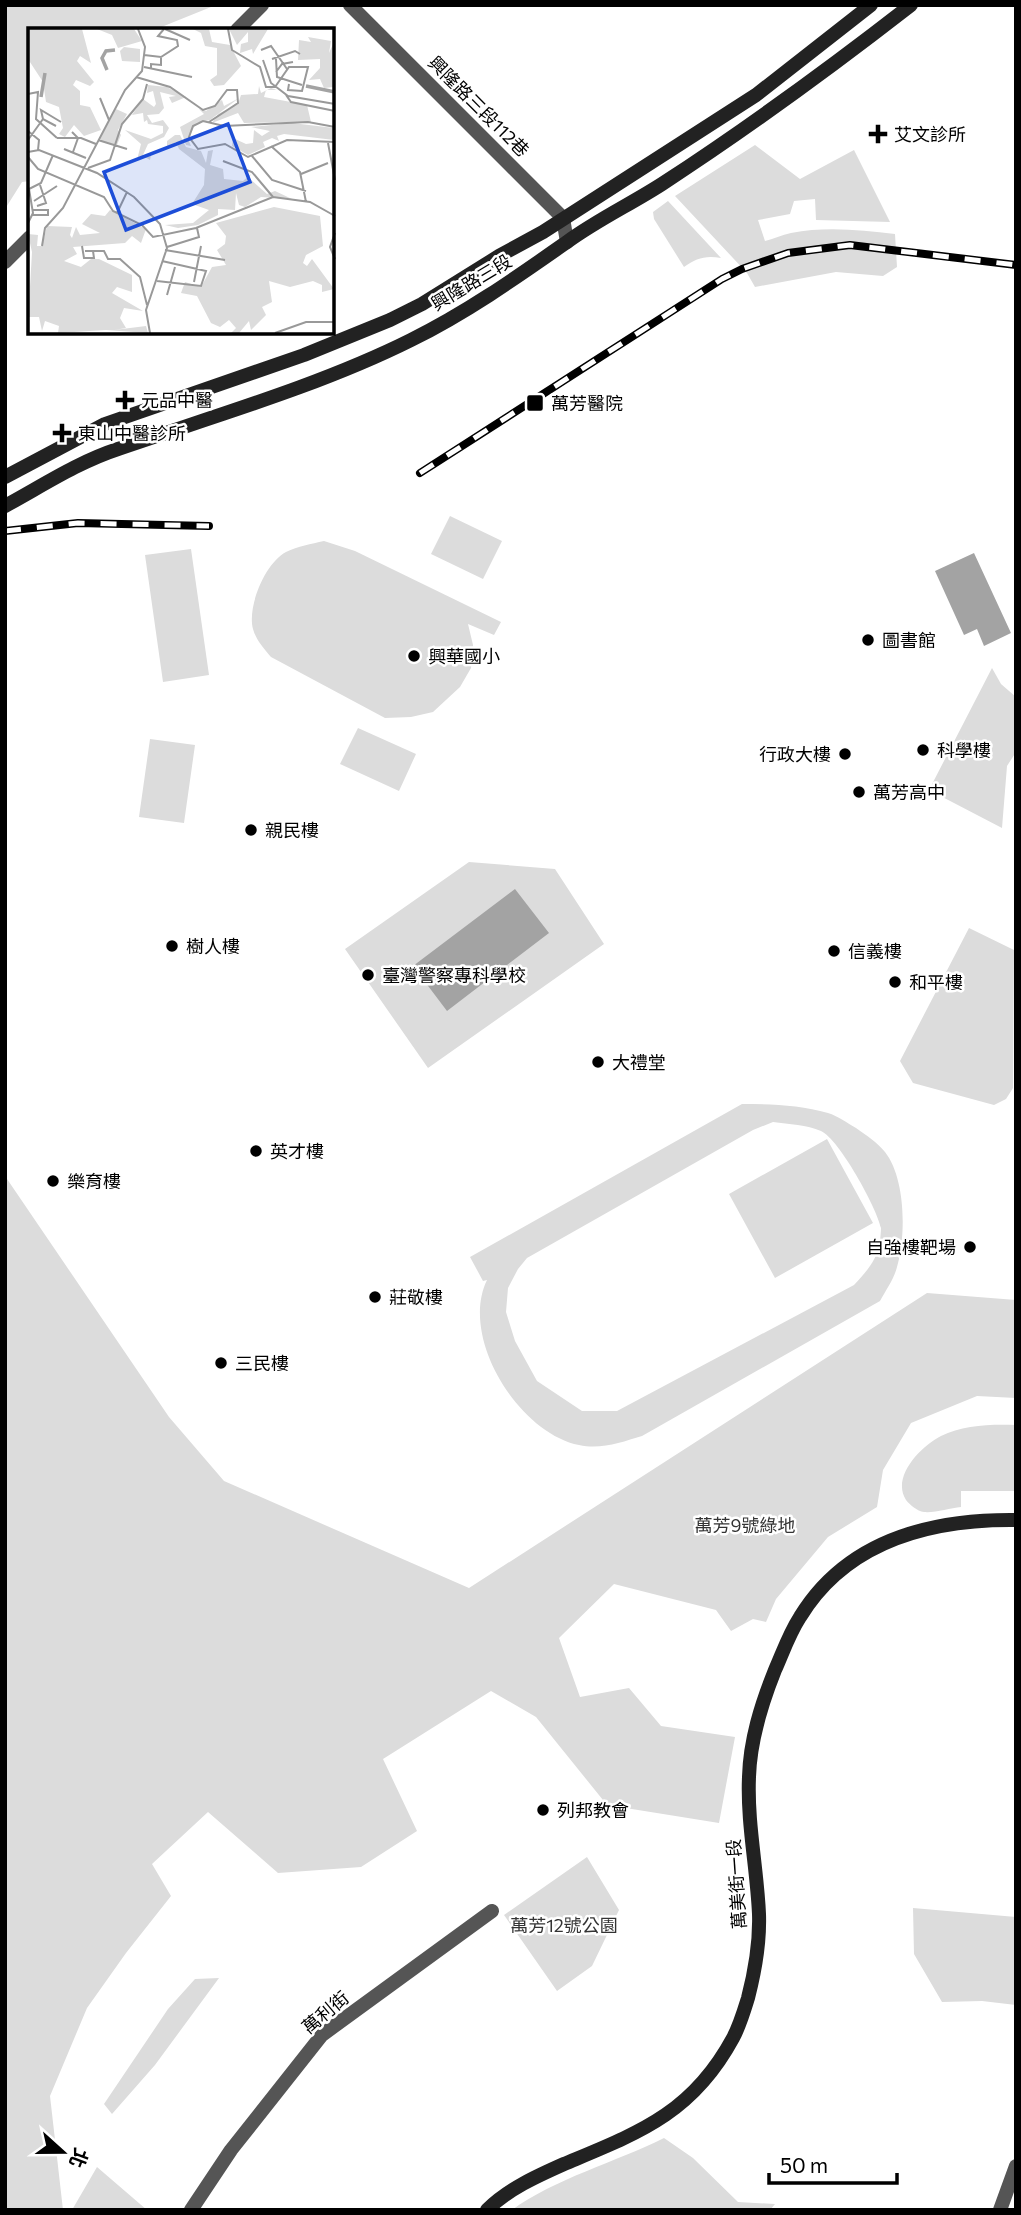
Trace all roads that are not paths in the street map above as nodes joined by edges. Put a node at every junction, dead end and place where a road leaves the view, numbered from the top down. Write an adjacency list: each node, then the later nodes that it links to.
1 (262, 5): 5 (street)
2 (351, 5): 6 (street, 興隆路三段112巷)
3 (871, 5): 6 (main road, 興隆路三段)
4 (911, 5): 8 (main road, 興隆路三段)
5 (239, 28)
6 (563, 218): 8 (street); 10 (main road, 興隆路三段)
7 (28, 239): 9 (street)
8 (567, 242): 11 (main road, 興隆路三段)
9 (5, 262)
10 (5, 477)
11 (5, 506)
12 (1016, 1520): 16 (main road, 萬美街一段)
13 (492, 1911): 15 (street, 萬利街)
14 (1016, 2166): 17 (street)
15 (191, 2210)
16 (487, 2210)
17 (1000, 2210)

